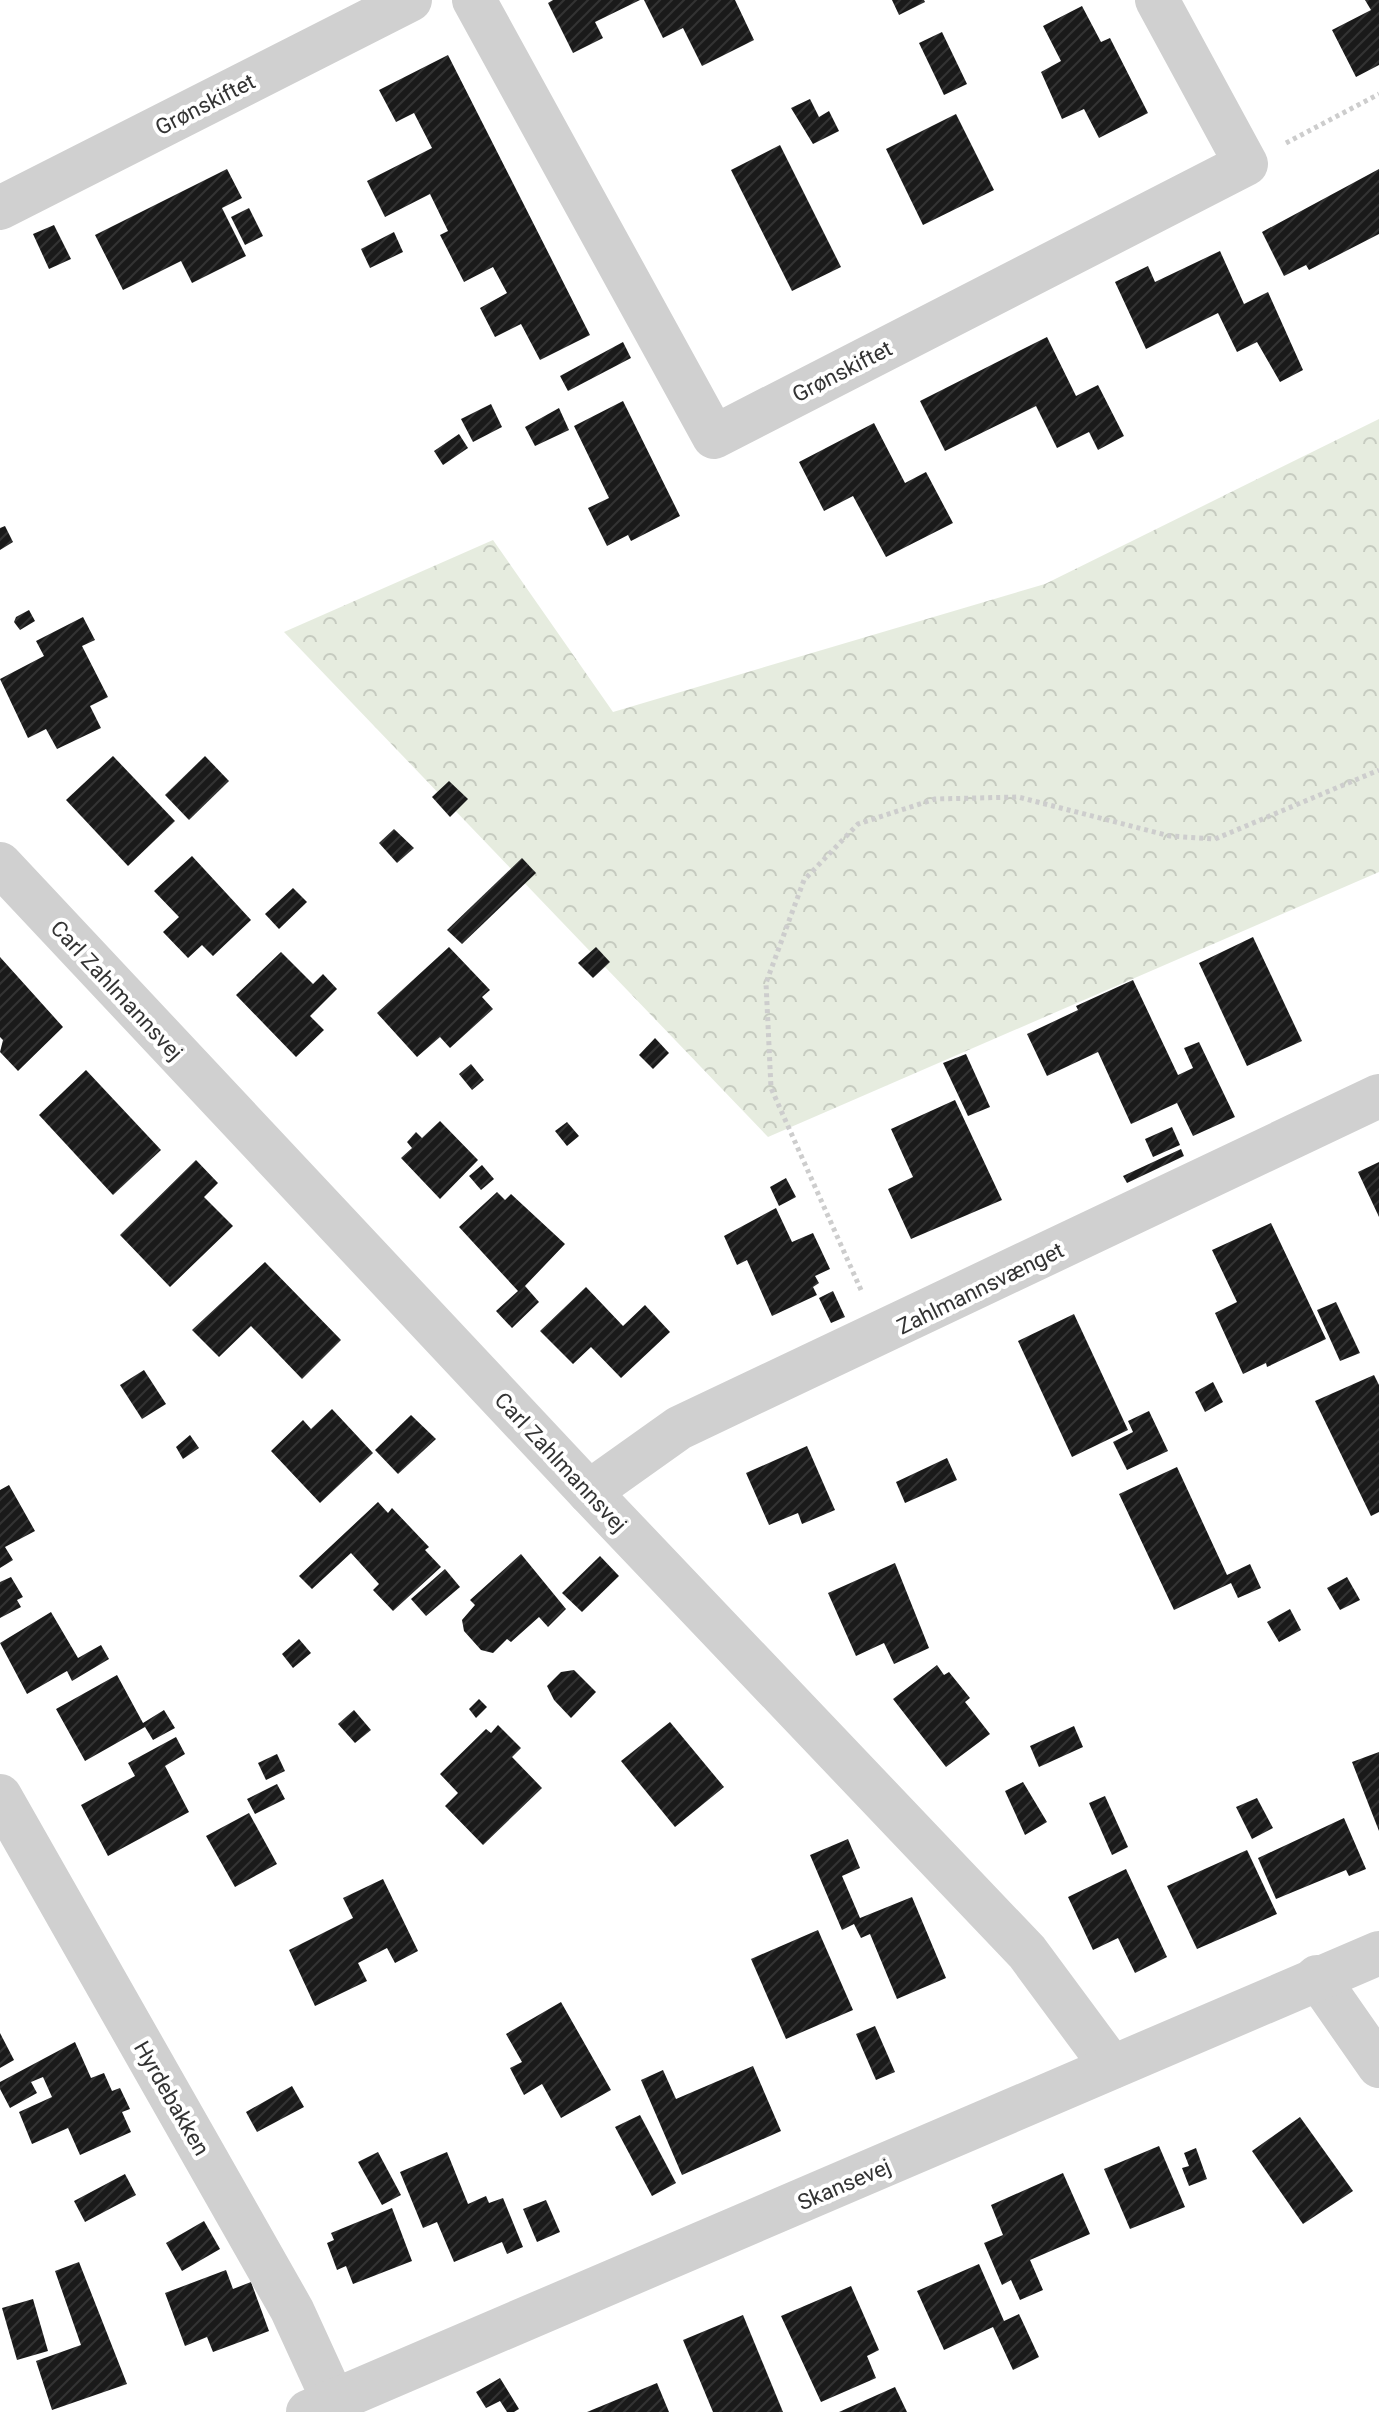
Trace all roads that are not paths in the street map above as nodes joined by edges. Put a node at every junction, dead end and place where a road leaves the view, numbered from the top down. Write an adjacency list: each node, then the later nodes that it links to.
1 (410, 0): 4 (street, Grønskiftet)
2 (474, 0): 3 (street, Grønskiftet)
3 (1157, 0)
4 (0, 208)
5 (0, 864): 7 (street, Carl Zahlmannsvej)
6 (1379, 1096): 7 (street, Zahlmannsvænget)
7 (589, 1492): 12 (street, Carl Zahlmannsvej)
8 (0, 1796): 13 (street, Hyrdebakken)
9 (1379, 1953): 10 (street, Skansevej)
10 (1317, 1977): 11 (street); 12 (street, Skansevej)
11 (1379, 2066)
12 (1112, 2067): 13 (street, Skansevej)
13 (322, 2408)

